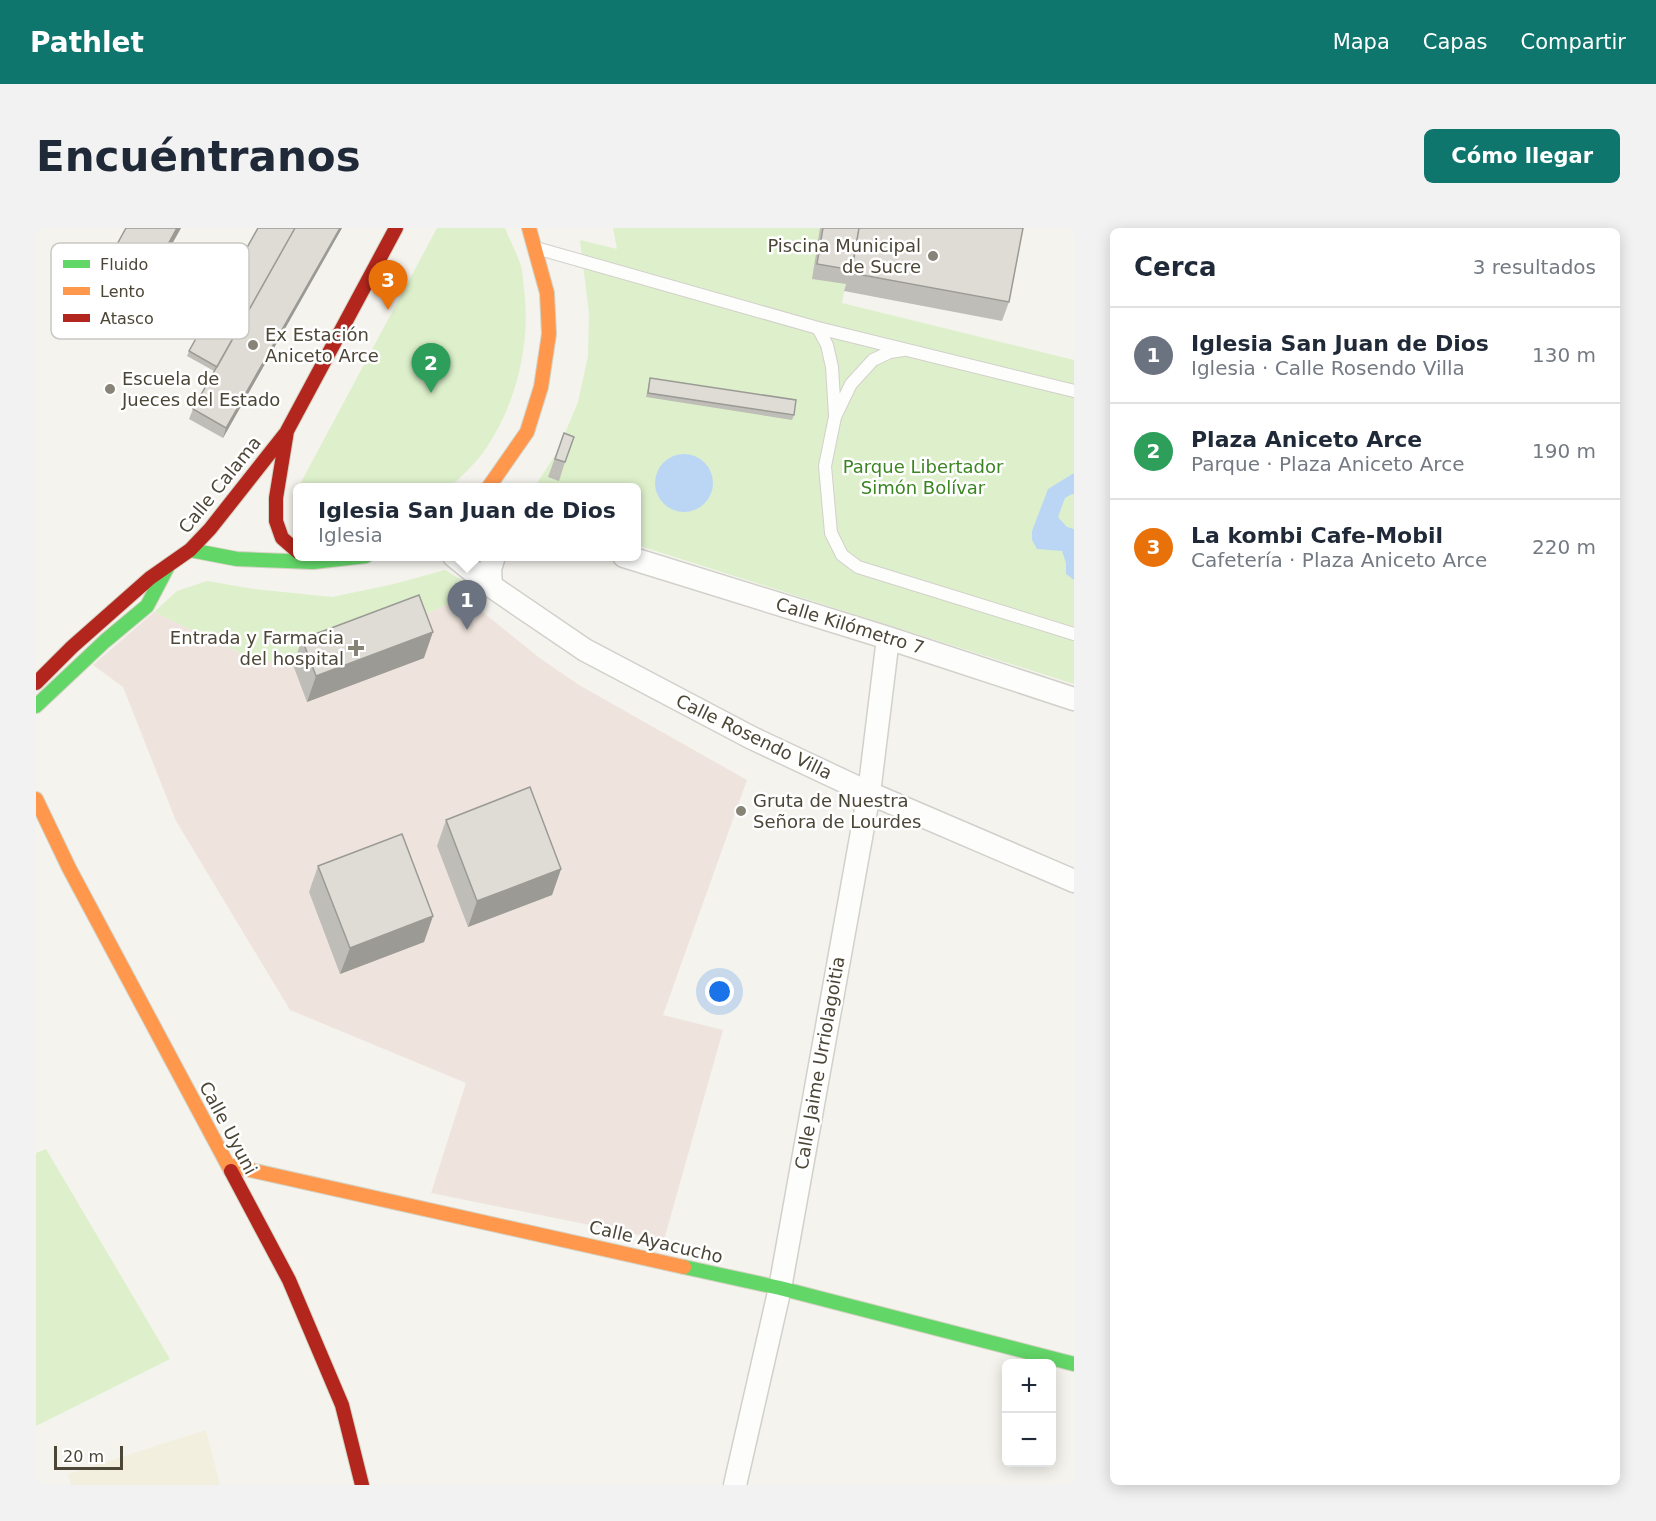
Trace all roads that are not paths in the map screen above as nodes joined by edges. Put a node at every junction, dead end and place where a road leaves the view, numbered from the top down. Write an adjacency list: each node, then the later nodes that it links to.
1 (396, 228): 8 (main road)
2 (529, 228): 3 (main road)
3 (536, 248): 4 (lane); 9 (main road)
4 (818, 328): 5 (lane); 7 (lane)
5 (908, 349): 6 (lane); 7 (lane)
6 (1074, 391)
7 (835, 417): 18 (lane)
8 (287, 431): 10 (main road); 11 (main road, Calle Calama)
9 (491, 483)
10 (293, 548)
11 (190, 550): 12 (main road, Calle Calama); 16 (main road)
12 (293, 559)
13 (460, 561): 17 (street, Calle Rosendo Villa)
14 (492, 561): 17 (street)
15 (640, 561): 19 (street, Calle Kilómetro 7)
16 (168, 566): 20 (main road); 22 (main road)
17 (491, 586): 23 (street, Calle Rosendo Villa)
18 (1074, 634)
19 (888, 638): 21 (street, Calle Kilómetro 7); 23 (street, Calle Jaime Urriolagoitia)
20 (36, 683)
21 (1074, 699)
22 (36, 706)
23 (868, 793): 25 (street, Calle Rosendo Villa); 27 (street, Calle Jaime Urriolagoitia)
24 (36, 799): 26 (main road, Calle Uyuni)
25 (1074, 881)
26 (228, 1165): 27 (main road, Calle Ayacucho); 29 (main road, Calle Uyuni)
27 (780, 1288): 28 (main road, Calle Ayacucho); 30 (street, Calle Jaime Urriolagoitia)
28 (1074, 1364)
29 (362, 1485)
30 (735, 1485)

